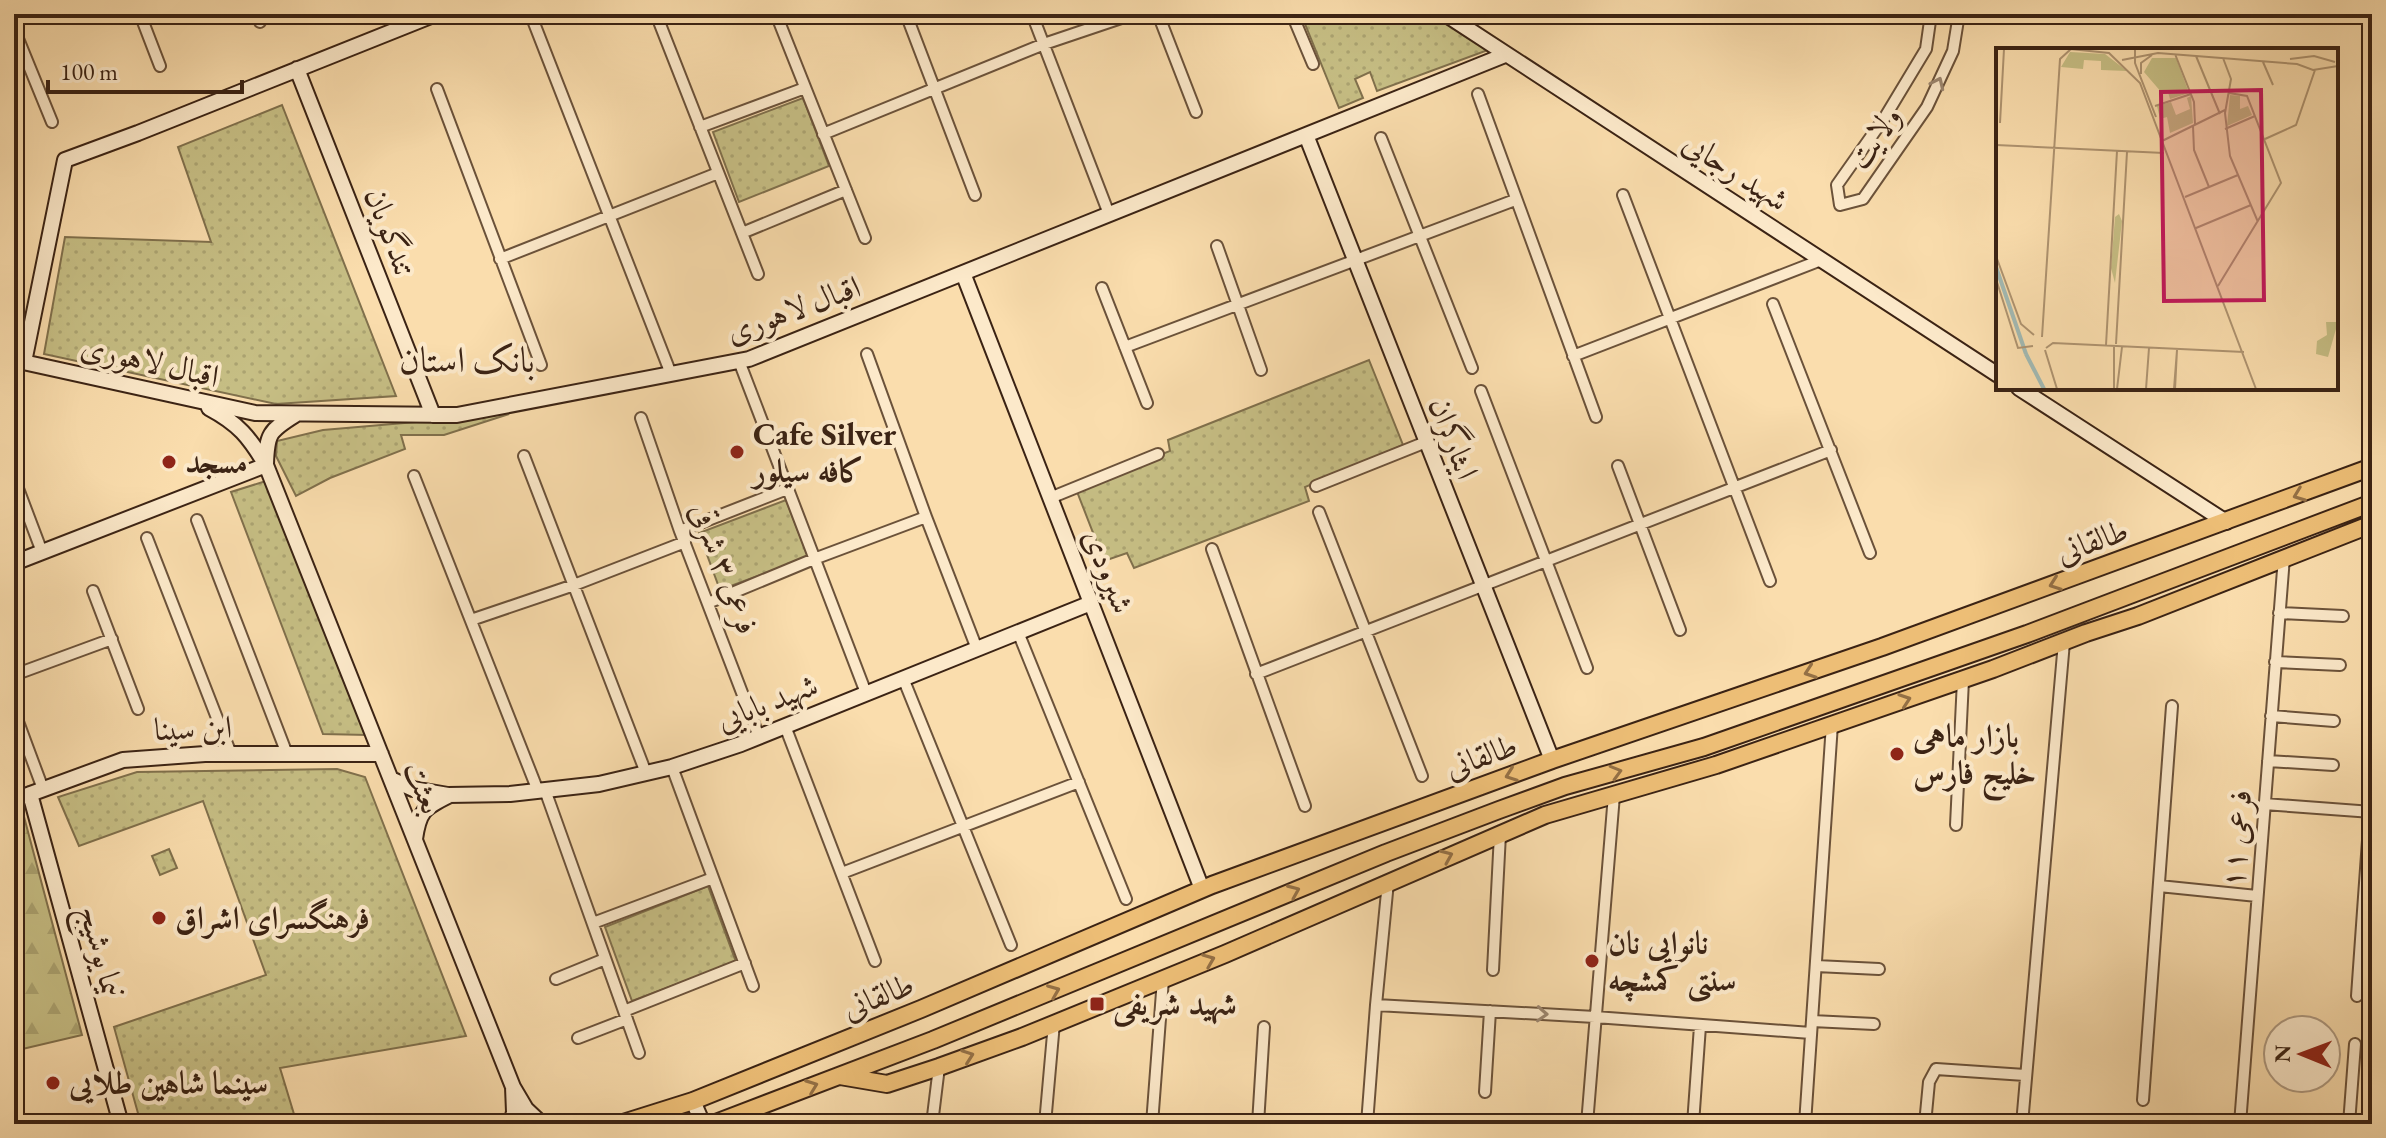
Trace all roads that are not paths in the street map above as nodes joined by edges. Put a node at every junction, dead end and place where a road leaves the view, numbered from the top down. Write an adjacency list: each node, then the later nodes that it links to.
1 (140, 14): 18 (street)
2 (436, 14): 19 (street)
3 (656, 14): 26 (street)
4 (776, 14): 20 (street)
5 (906, 14): 22 (street)
6 (1032, 14): 15 (street)
7 (1133, 14): 15 (street)
8 (1158, 14): 24 (street)
9 (1292, 14): 17 (street)
10 (1445, 14): 16 (street, شهید رجایی)
11 (1931, 14): 12 (street, ولایت, one-way to 12)
12 (1959, 14)
13 (534, 23): 36 (street)
14 (14, 29): 25 (street)
15 (1044, 44): 22 (street); 35 (street)
16 (1505, 55): 28 (street, اقبال لاهوری); 42 (street, شهید رجایی)
17 (1313, 64)
18 (160, 66)
19 (297, 69): 53 (street); 65 (street, تندگویان)
20 (805, 88): 26 (street); 27 (street)
21 (437, 89): 41 (street)
22 (935, 90): 27 (street); 32 (street)
23 (1478, 94): 34 (street)
24 (1196, 112)
25 (52, 122)
26 (700, 127): 30 (street)
27 (823, 134): 31 (street)
28 (1306, 135): 35 (street, اقبال لاهوری); 43 (street, ایثارگران)
29 (1381, 138): 38 (street)
30 (718, 173): 36 (street); 37 (street)
31 (846, 190): 37 (street); 39 (street)
32 (975, 195)
33 (1623, 195): 49 (street)
34 (1515, 200): 38 (street); 52 (street)
35 (1109, 214): 44 (street, اقبال لاهوری)
36 (608, 215): 41 (street); 58 (street)
37 (742, 233): 45 (street)
38 (1419, 237): 43 (street); 56 (street)
39 (865, 238)
40 (1217, 246): 48 (street)
41 (500, 259): 55 (street)
42 (1821, 260): 49 (street); 59 (street, شهید رجایی)
43 (1355, 262): 48 (street); 68 (street, ایثارگران)
44 (963, 273): 54 (street, اقبال لاهوری); 80 (street, شیرودی)
45 (758, 274)
46 (1102, 288): 50 (street)
47 (1773, 304): 69 (street)
48 (1238, 305): 50 (street); 57 (street)
49 (1670, 318): 52 (street); 78 (street)
50 (1125, 347): 63 (street)
51 (867, 354): 83 (street)
52 (1573, 356): 66 (street)
53 (19, 361): 62 (street, اقبال لاهوری)
54 (739, 361): 58 (street, اقبال لاهوری); 79 (street)
55 (541, 365)
56 (1472, 368)
57 (1261, 370)
58 (671, 374): 65 (street, اقبال لاهوری)
59 (1996, 374)
60 (2022, 390): 85 (street)
61 (1481, 391): 96 (street)
62 (191, 399): 64 (street, اقبال لاهوری); 72 (street, بعثت)
63 (1147, 403)
64 (296, 414): 65 (street, اقبال لاهوری); 72 (street)
65 (433, 415)
66 (1596, 417)
67 (641, 418): 88 (street, فرعی ۳ شرقی)
68 (1426, 442): 77 (street); 100 (street, ایثارگران)
69 (1831, 450): 78 (street); 93 (street)
70 (1158, 454): 80 (street)
71 (524, 456): 99 (street)
72 (266, 465): 92 (street); 133 (street, بعثت)
73 (1618, 466): 87 (street)
74 (2372, 467): 85 (main road, طالقانی, one-way to 85)
75 (414, 476): 106 (street)
76 (14, 478): 92 (street)
77 (1316, 486)
78 (1734, 488): 87 (street); 98 (street)
79 (787, 489): 88 (street); 95 (street)
80 (1050, 498): 103 (street, شیرودی)
81 (2372, 503): 130 (main road, طالقانی)
82 (1319, 512): 108 (street)
83 (926, 517): 95 (street); 112 (street)
84 (197, 520): 132 (street)
85 (2226, 522): 134 (main road, طالقانی, one-way to 134)
86 (2372, 524): 94 (main road)
87 (1639, 525): 96 (street); 107 (street)
88 (680, 531): 90 (street, فرعی ۳ شرقی)
89 (147, 538): 131 (street)
90 (685, 542): 99 (street); 102 (street, فرعی ۳ شرقی)
91 (1212, 549): 116 (street)
92 (42, 552): 97 (street)
93 (1870, 553)
94 (2284, 557): 104 (street, فرعی ۱۱); 111 (main road)
95 (814, 559): 102 (street); 120 (street)
96 (1545, 561): 100 (street); 115 (street)
97 (14, 563)
98 (1770, 581)
99 (574, 585): 106 (street); 138 (street)
100 (1482, 586): 108 (street); 134 (street, ایثارگران)
101 (93, 591): 110 (street)
102 (708, 603): 128 (street, فرعی ۳ شرقی)
103 (1091, 603): 109 (street, شهید بابایی); 158 (street, شیرودی)
104 (2279, 613): 105 (street); 113 (street, فرعی ۱۱)
105 (2343, 616)
106 (471, 620): 143 (street)
107 (1680, 630)
108 (1366, 631): 116 (street); 139 (street)
109 (1018, 632): 112 (street, شهید بابایی); 141 (street)
110 (112, 639): 117 (street); 122 (street)
111 (2064, 642): 119 (main road); 187 (street)
112 (977, 649): 118 (street, شهید بابایی)
113 (2275, 662): 114 (street); 124 (street, فرعی ۱۱)
114 (2340, 665)
115 (1587, 668)
116 (1256, 674): 148 (street)
117 (14, 675)
118 (903, 678): 120 (street, شهید بابایی); 151 (street)
119 (1963, 680): 126 (main road, one-way to 119); 150 (street)
120 (866, 693): 127 (street, شهید بابایی)
121 (2172, 706): 157 (street)
122 (138, 709)
123 (14, 711): 142 (street)
124 (2271, 716): 125 (street); 135 (street, فرعی ۱۱)
125 (2334, 721)
126 (1832, 724): 129 (main road); 166 (street)
127 (785, 726): 128 (street, شهید بابایی); 154 (street)
128 (759, 737): 137 (street, شهید بابایی)
129 (1765, 748): 130 (main road); 145 (main road)
130 (1688, 751): 188 (main road, طالقانی, one-way to 130)
131 (231, 754): 132 (street, ابن سینا); 142 (street, ابن سینا)
132 (287, 754): 133 (street, ابن سینا)
133 (381, 754): 140 (street, بعثت)
134 (1552, 760): 158 (main road, طالقانی, one-way to 158)
135 (2268, 761): 136 (street); 147 (street, فرعی ۱۱)
136 (2333, 765)
137 (672, 767): 138 (street, شهید بابایی); 155 (street)
138 (646, 773): 143 (street, شهید بابایی)
139 (1422, 776)
140 (391, 779): 144 (street, شهید بابایی); 153 (street, بعثت)
141 (1079, 782): 151 (street); 160 (street)
142 (37, 791): 146 (street, ابن سینا); 195 (street, نیما یوشیج)
143 (542, 791): 144 (street, شهید بابایی); 161 (street)
144 (448, 795): 153 (street)
145 (1614, 795): 152 (main road); 176 (street)
146 (14, 800)
147 (2264, 804): 149 (street); 159 (street, فرعی ۱۱)
148 (1305, 806)
149 (2371, 812): 172 (street)
150 (1956, 825)
151 (962, 827): 154 (street); 162 (street)
152 (1500, 834): 156 (main road, one-way to 152); 168 (street)
153 (415, 839): 189 (street, بعثت)
154 (842, 873): 164 (street)
155 (713, 878): 161 (street); 165 (street)
156 (1388, 882): 170 (main road, one-way to 156); 173 (street)
157 (2159, 886): 159 (street); 191 (street)
158 (1202, 889): 192 (main road, طالقانی)
159 (2257, 896): 212 (street, فرعی ۱۱)
160 (1126, 899)
161 (593, 923): 163 (street)
162 (1011, 945)
163 (605, 959): 169 (street); 175 (street)
164 (875, 961)
165 (745, 963): 171 (street); 175 (street)
166 (1816, 966): 167 (street); 177 (street)
167 (1879, 969)
168 (1493, 970)
169 (556, 979)
170 (1163, 979): 178 (main road); 204 (street)
171 (753, 986)
172 (2357, 996)
173 (1376, 1005): 174 (street); 206 (street)
174 (1490, 1011): 176 (street, one-way to 176); 190 (street)
175 (625, 1015): 183 (street); 185 (street)
176 (1595, 1017): 180 (street); 207 (street)
177 (1812, 1021): 179 (street); 182 (street)
178 (1054, 1023): 186 (main road, one-way to 178); 203 (street)
179 (1874, 1024)
180 (1700, 1026): 182 (street); 208 (street)
181 (1264, 1027): 205 (street)
182 (1811, 1033): 209 (street)
183 (578, 1038)
184 (2355, 1044): 213 (street)
185 (639, 1053)
186 (939, 1067): 188 (main road); 202 (street)
187 (2025, 1075): 210 (street); 211 (street)
188 (839, 1076): 193 (main road, طالقانی, one-way to 188)
189 (513, 1087): 196 (street); 197 (street, بعثت)
190 (1485, 1092)
191 (2143, 1100)
192 (693, 1101): 194 (main road, طالقانی); 199 (street)
193 (776, 1101): 200 (main road, طالقانی); 201 (main road)
194 (670, 1117): 198 (main road, طالقانی)
195 (121, 1124)
196 (511, 1124)
197 (542, 1124)
198 (620, 1124)
199 (703, 1124)
200 (713, 1124)
201 (749, 1124)
202 (932, 1124)
203 (1045, 1124)
204 (1152, 1124)
205 (1258, 1124)
206 (1367, 1124)
207 (1587, 1124)
208 (1693, 1124)
209 (1805, 1124)
210 (1925, 1124)
211 (2022, 1124)
212 (2240, 1124)
213 (2349, 1124)

